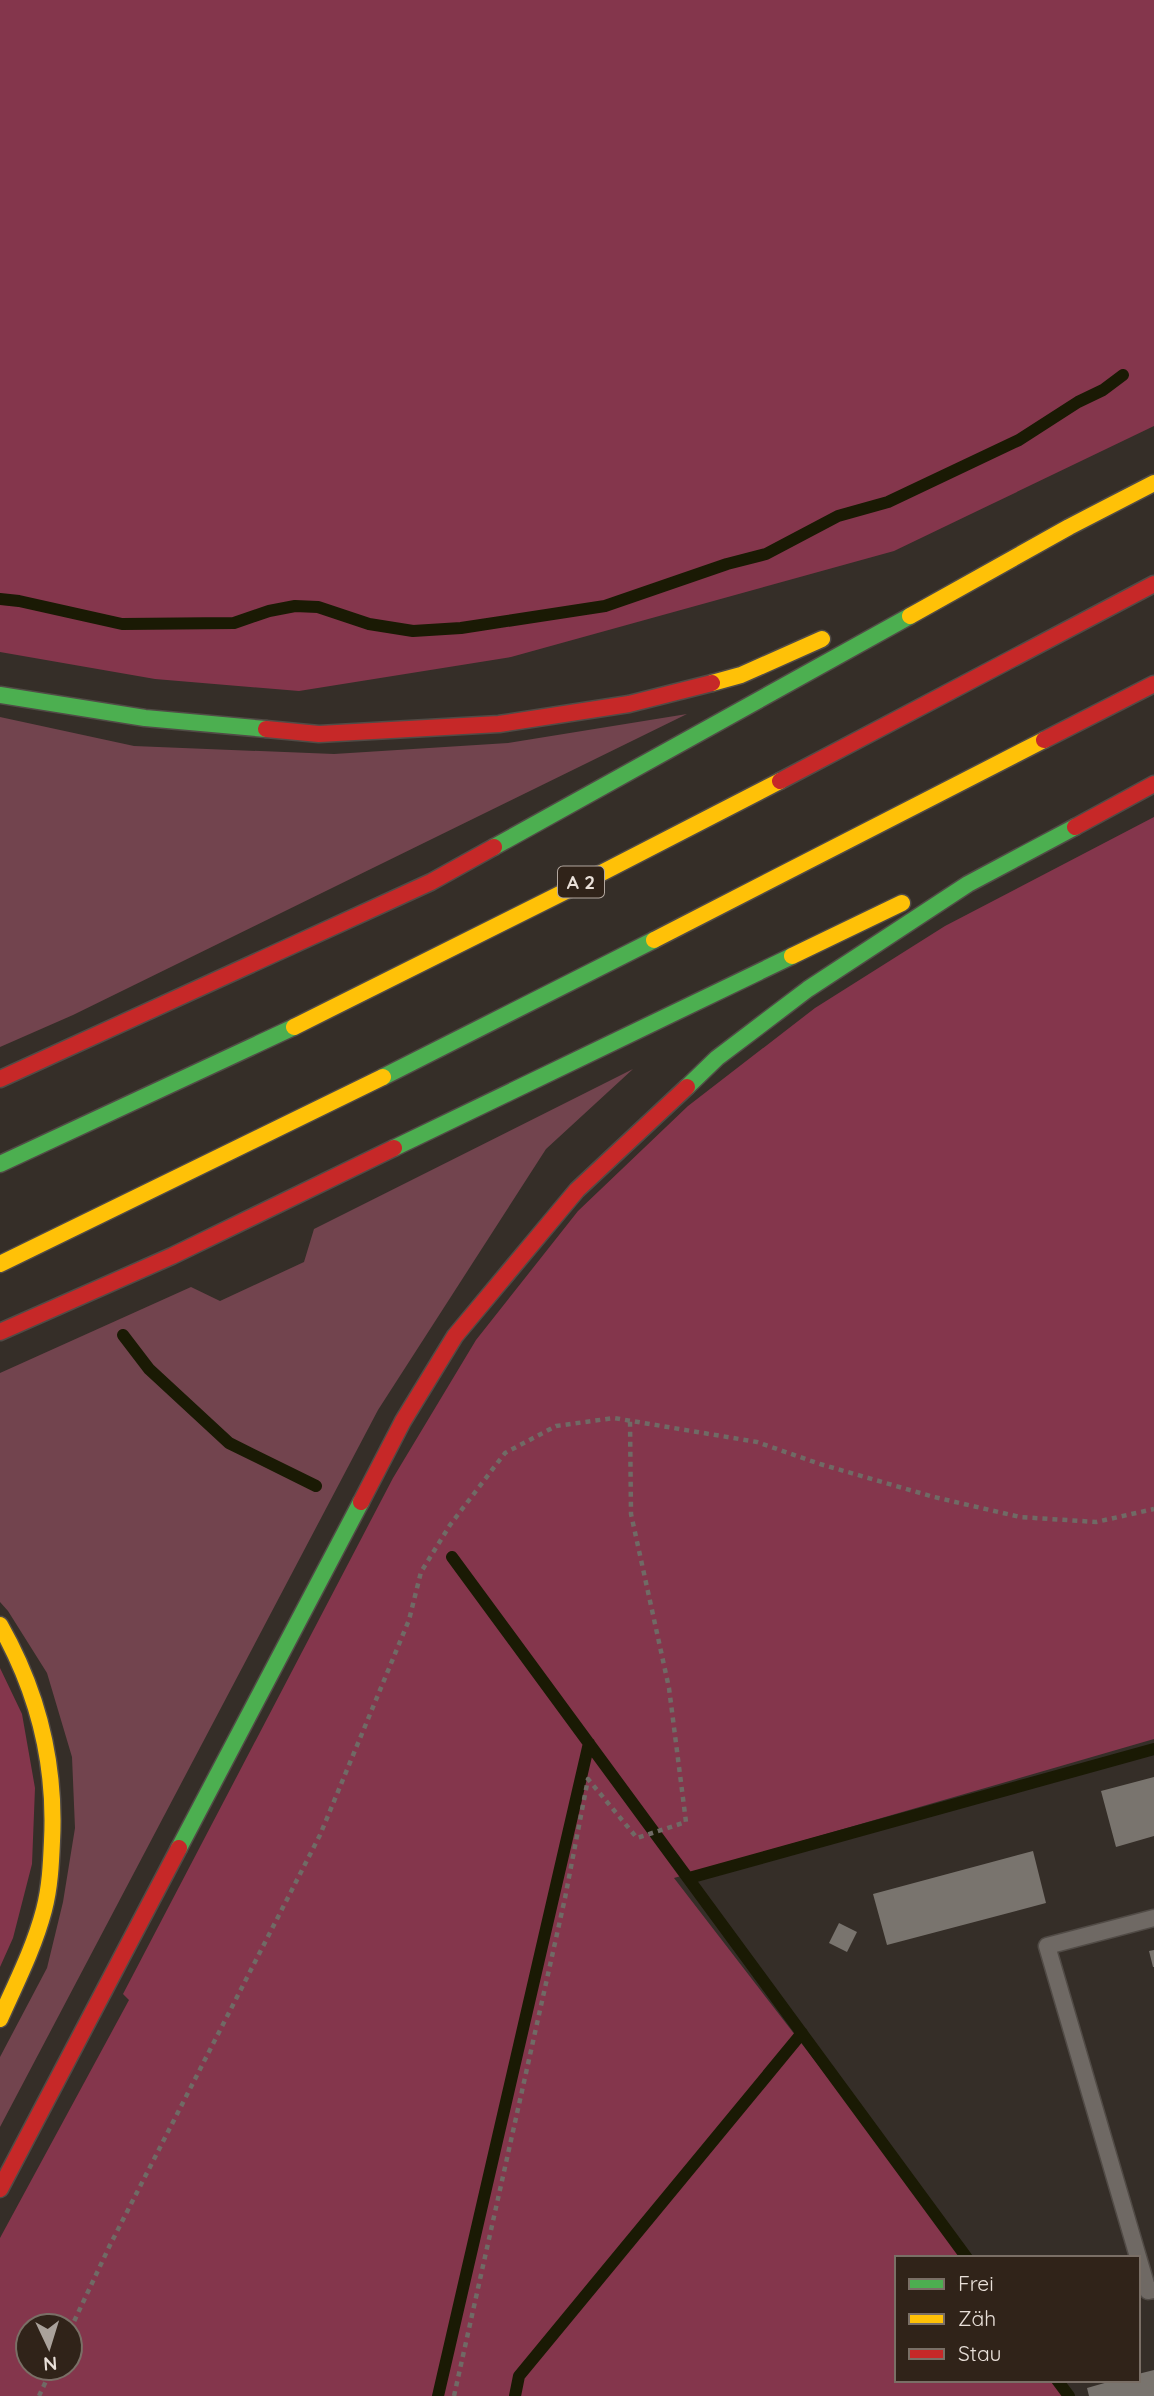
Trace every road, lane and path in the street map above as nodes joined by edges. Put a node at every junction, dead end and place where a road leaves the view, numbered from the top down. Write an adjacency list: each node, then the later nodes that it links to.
1 (1154, 483): 2 (highway)
2 (1069, 527): 4 (highway); 9 (highway)
3 (1154, 584): 10 (highway, A 2)
4 (905, 601)
5 (842, 629): 7 (highway)
6 (1154, 684): 11 (highway)
7 (0, 695)
8 (1154, 783): 12 (highway); 18 (highway)
9 (0, 1079)
10 (0, 1164)
11 (0, 1264)
12 (0, 1332)
13 (630, 1420): 14 (path); 22 (path); 23 (path)
14 (1154, 1509)
15 (0, 1625): 17 (highway)
16 (1154, 1918): 19 (lane)
17 (0, 2019)
18 (0, 2189)
19 (1138, 2256)
20 (1140, 2263): 21 (lane)
21 (1154, 2290)
22 (78, 2312)
23 (454, 2396)

